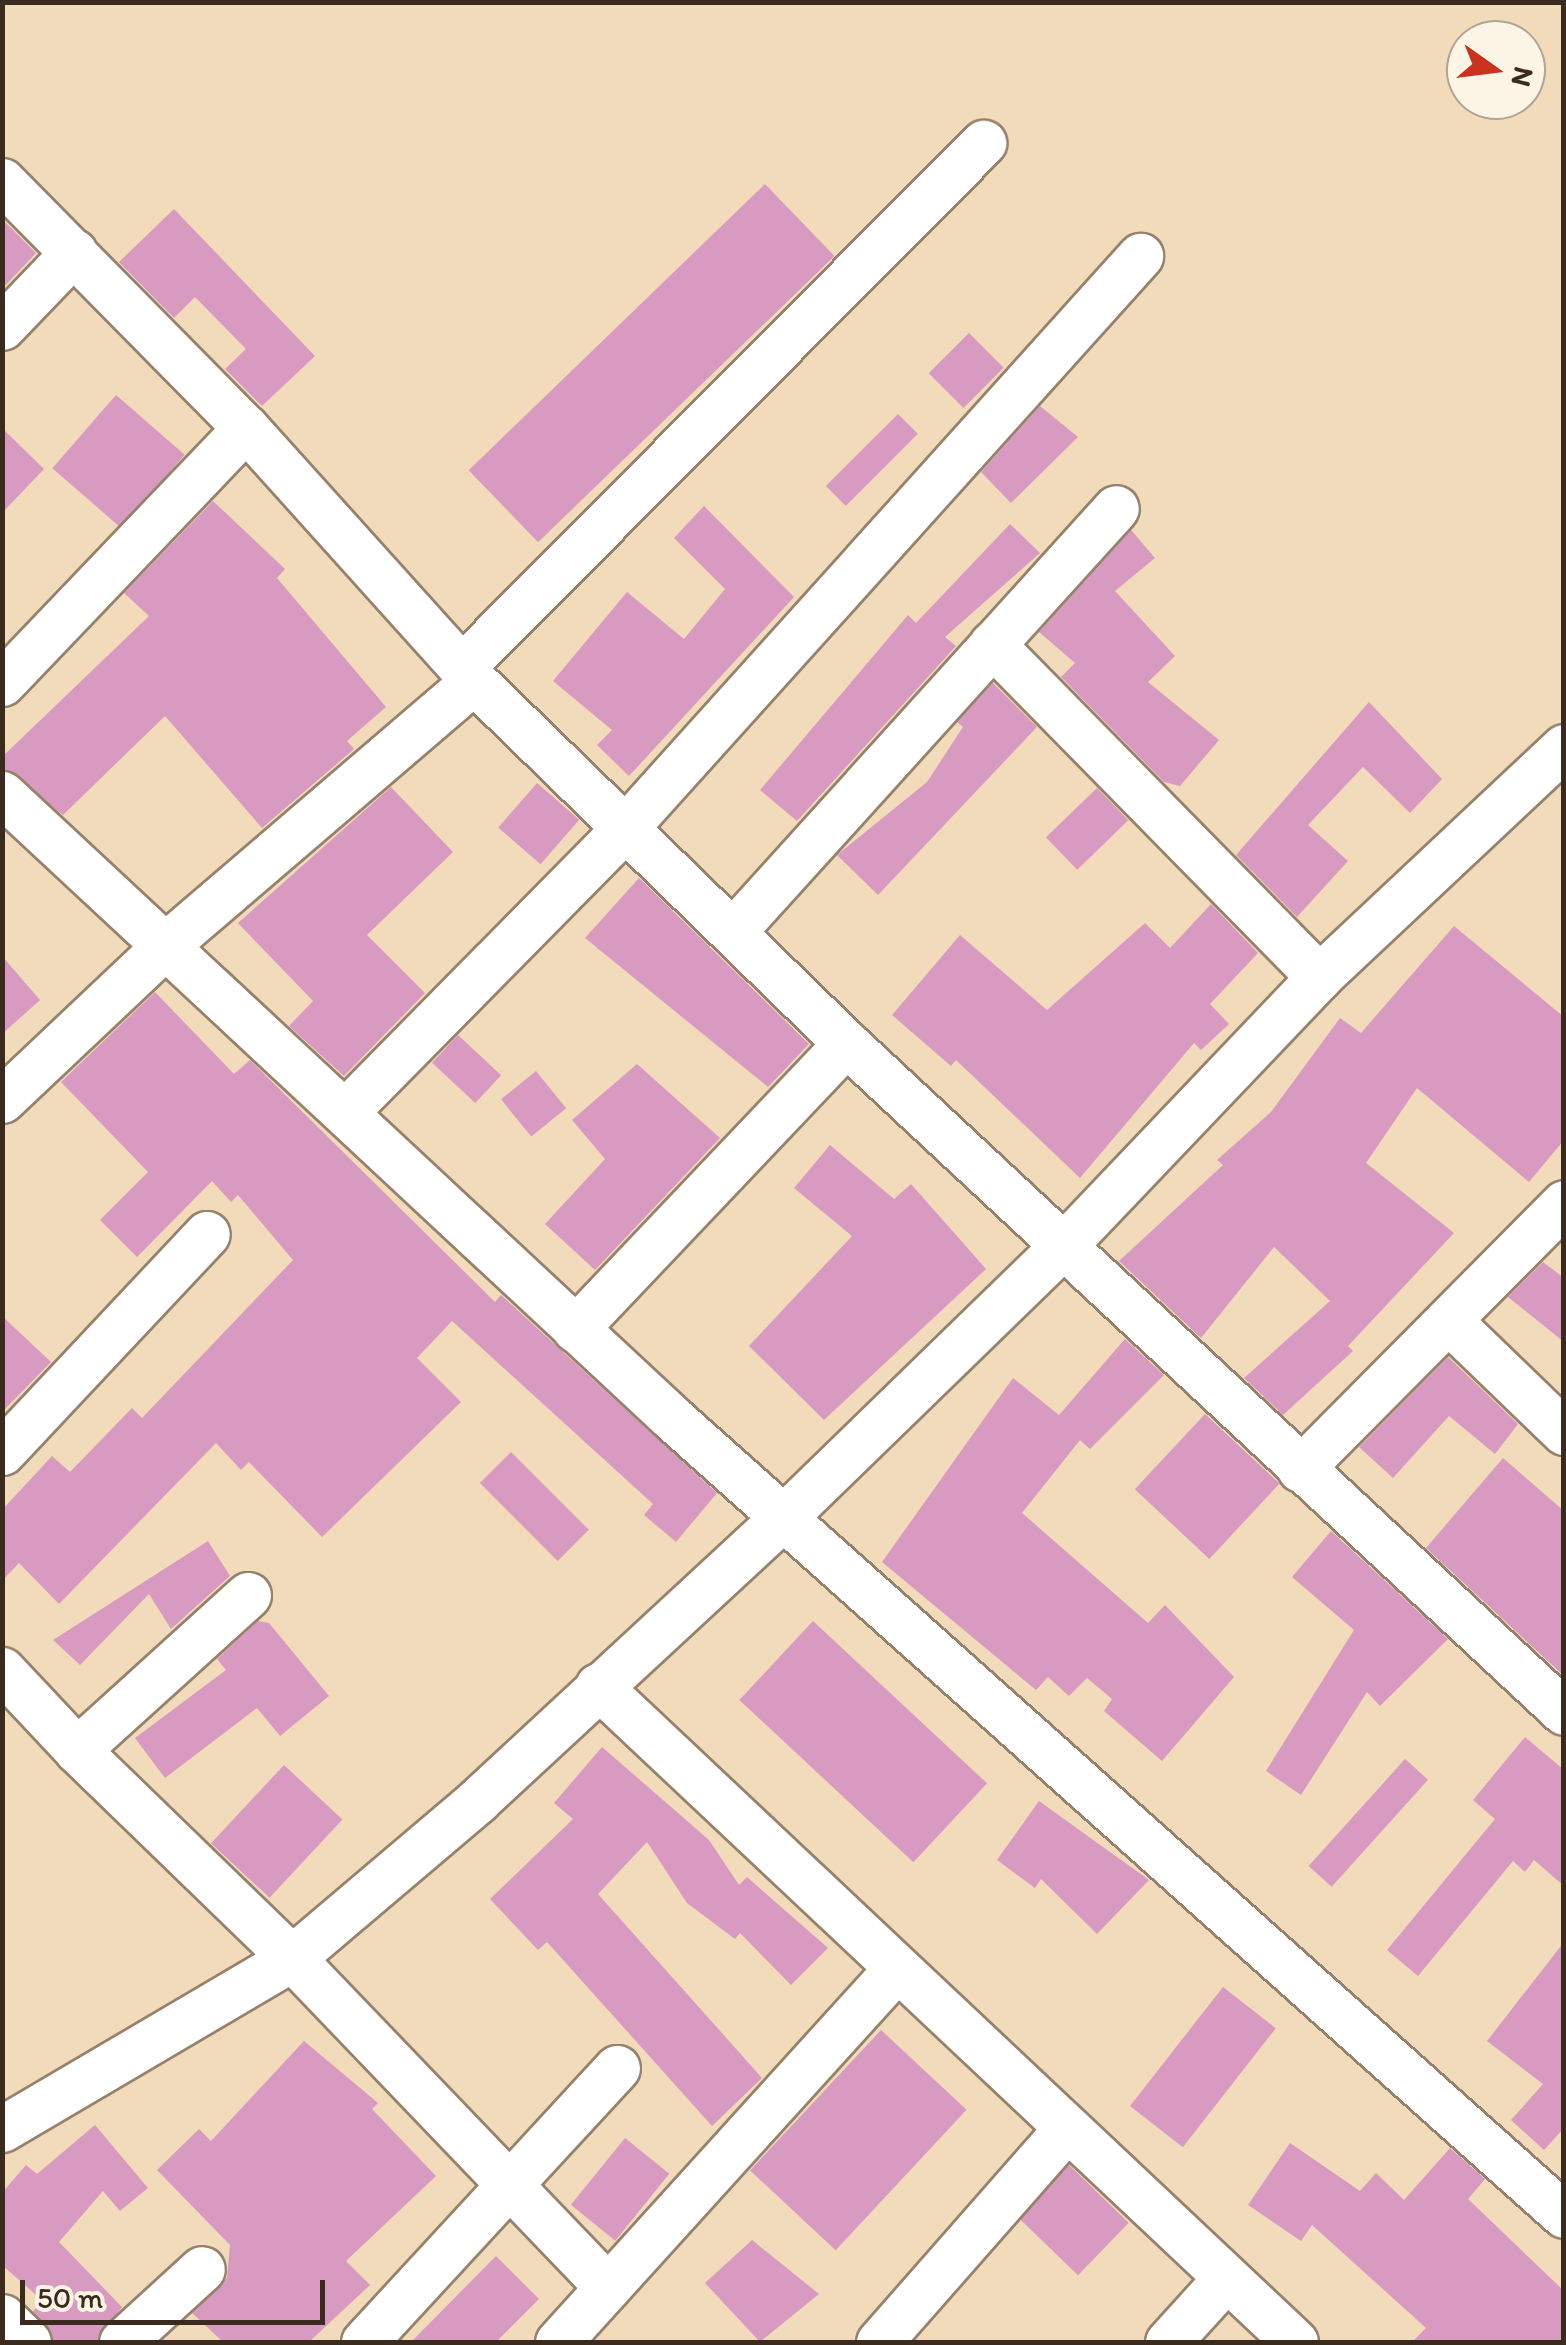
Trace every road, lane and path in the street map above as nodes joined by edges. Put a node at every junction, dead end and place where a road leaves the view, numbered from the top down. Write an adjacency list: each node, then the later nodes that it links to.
1 (983, 143): 9 (street)
2 (2, 182): 3 (street)
3 (74, 252): 5 (street); 6 (street)
4 (1140, 256): 13 (street)
5 (2, 327)
6 (246, 428): 9 (street); 10 (street)
7 (1116, 508): 8 (street)
8 (992, 644): 14 (street); 16 (street)
9 (468, 673): 13 (street); 15 (street)
10 (2, 683)
11 (1564, 747): 16 (street)
12 (2, 794): 15 (street)
13 (625, 828): 14 (street); 19 (street)
14 (736, 928): 17 (street)
15 (167, 944): 18 (street); 19 (street)
16 (1319, 977): 22 (street)
17 (846, 1042): 22 (street); 24 (street)
18 (2, 1100)
19 (348, 1109): 24 (street)
20 (1564, 1202): 23 (street)
21 (207, 1234): 26 (street)
22 (1068, 1241): 27 (street); 28 (street)
23 (1448, 1321): 25 (street); 27 (street)
24 (575, 1329): 28 (street)
25 (1564, 1432)
26 (2, 1452)
27 (1300, 1468): 32 (street)
28 (786, 1515): 31 (street); 40 (street)
29 (248, 1596): 33 (street)
30 (2, 1670): 33 (street)
31 (598, 1686): 34 (street); 35 (street)
32 (1564, 1712)
33 (77, 1750): 34 (street)
34 (292, 1958): 37 (street); 39 (street)
35 (894, 1972): 38 (street); 43 (street)
36 (616, 2068): 39 (street)
37 (2, 2128)
38 (1064, 2130): 42 (street); 49 (street)
39 (515, 2187): 43 (street); 47 (street)
40 (1564, 2216)
41 (202, 2269): 46 (street)
42 (1226, 2278): 50 (street); 51 (street)
43 (608, 2287): 48 (street)
44 (2, 2317): 45 (street)
45 (28, 2342)
46 (122, 2342)
47 (364, 2342)
48 (558, 2342)
49 (879, 2342)
50 (1168, 2342)
51 (1295, 2342)

